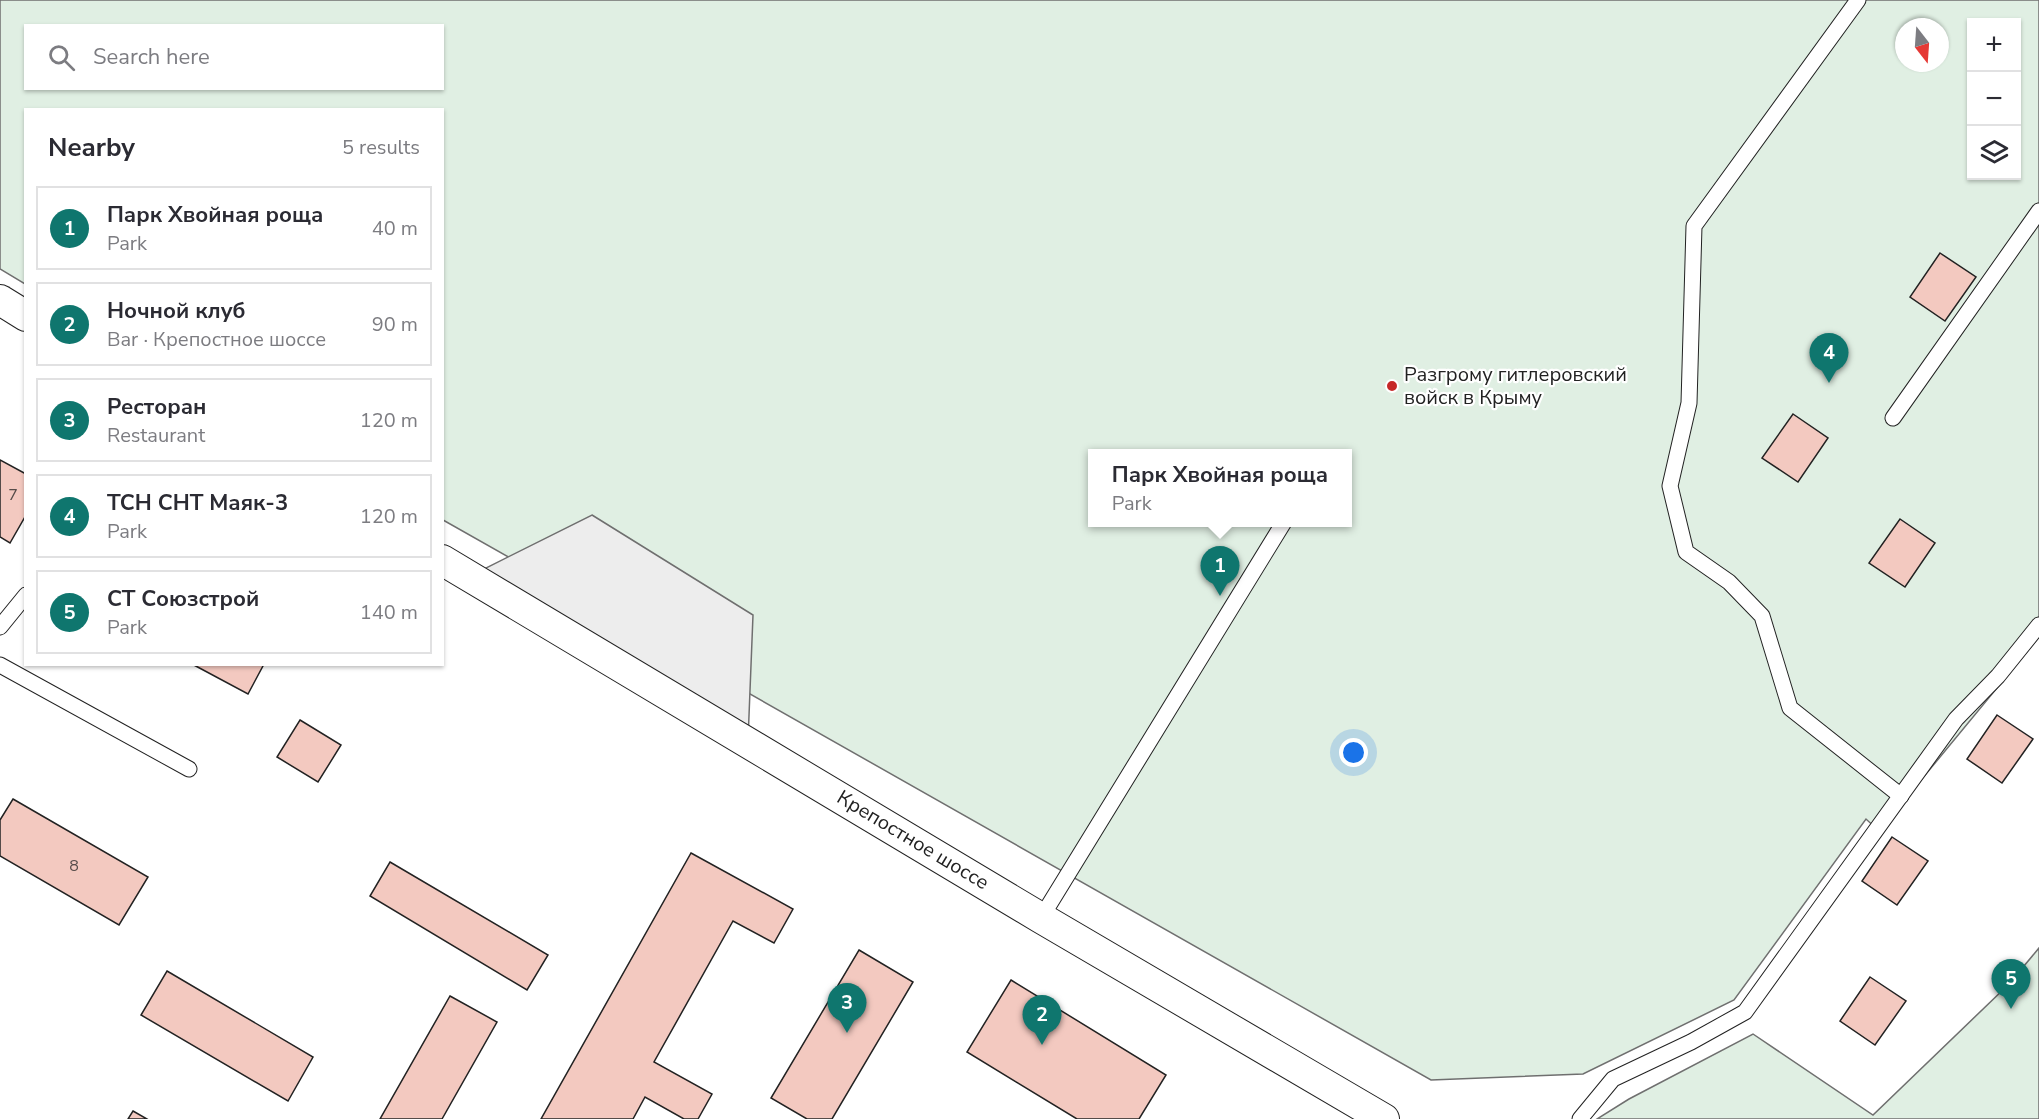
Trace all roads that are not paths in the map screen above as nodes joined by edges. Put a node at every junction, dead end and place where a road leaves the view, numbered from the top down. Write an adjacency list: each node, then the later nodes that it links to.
1 (1858, 0): 13 (lane)
2 (2039, 211): 5 (lane)
3 (0, 300): 4 (street)
4 (24, 315)
5 (1893, 418)
6 (1281, 527): 14 (lane)
7 (444, 561): 14 (street, Крепостное шоссе)
8 (24, 597): 10 (lane)
9 (2039, 625): 13 (lane)
10 (0, 627)
11 (0, 665): 12 (lane)
12 (189, 769)
13 (1901, 796): 16 (lane)
14 (1041, 918): 15 (street, Крепостное шоссе)
15 (1384, 1119)
16 (1580, 1119)

